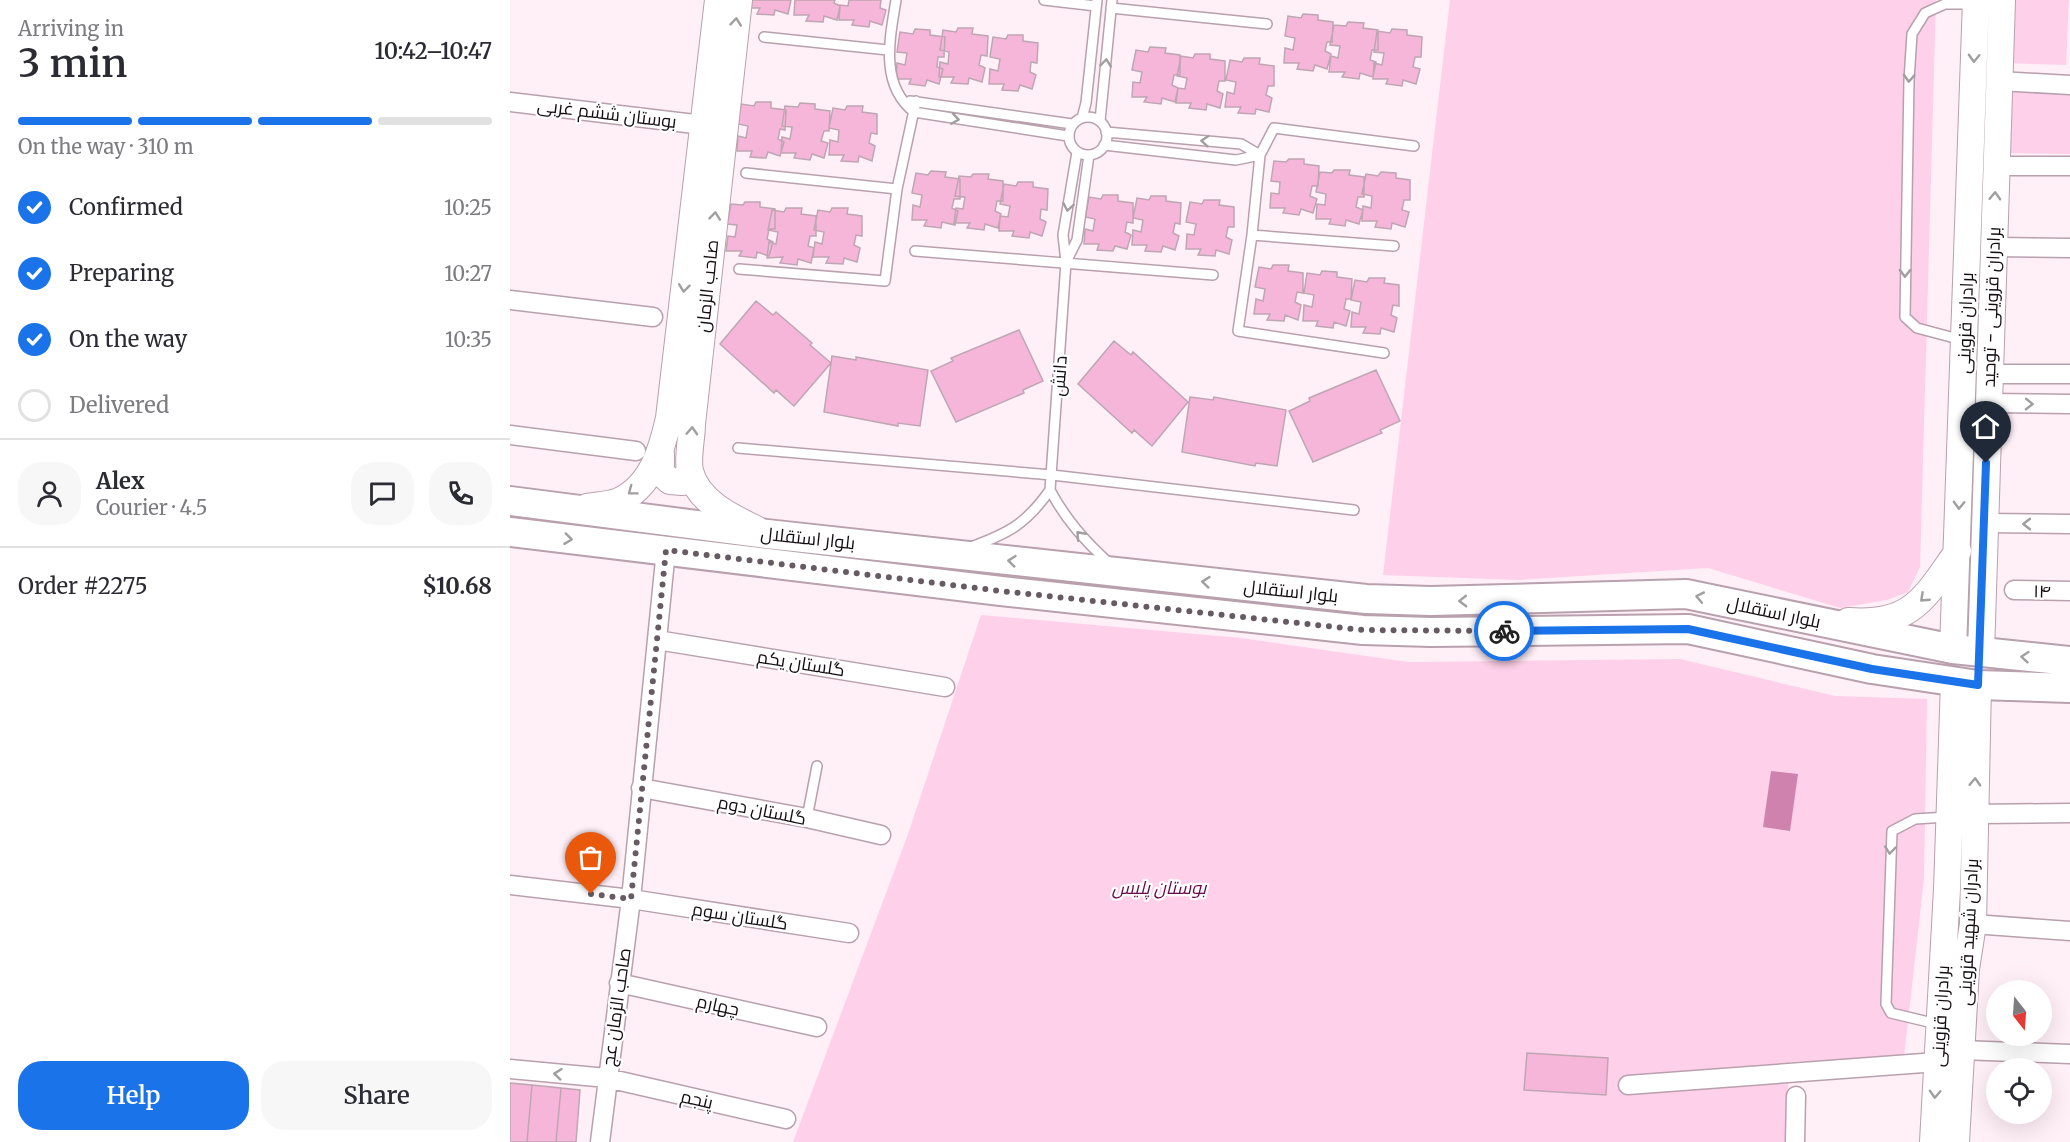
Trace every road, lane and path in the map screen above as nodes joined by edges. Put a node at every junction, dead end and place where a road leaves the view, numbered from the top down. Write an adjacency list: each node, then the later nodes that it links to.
1 (718, 0): 21 (main road, صاحب الزمان)
2 (739, 0): 53 (main road, صاحب الزمان, one-way to 2)
3 (897, 0): 11 (lane)
4 (1044, 0): 7 (lane)
5 (2002, 0): 12 (main road, برادران قزوینی - توحید)
6 (1976, 2): 43 (main road, برادران قزوینی, one-way to 43); 43 (lane, one-way to 43)
7 (1096, 3): 18 (lane)
8 (1111, 4): 9 (lane); 19 (lane, one-way to 8)
9 (1267, 24)
10 (764, 37): 11 (lane)
11 (888, 50): 14 (lane)
12 (1999, 81): 13 (street); 29 (main road, برادران قزوینی - توحید)
13 (2070, 85)
14 (902, 101): 15 (lane); 17 (lane)
15 (916, 101): 17 (lane); 20 (lane)
16 (510, 102): 21 (street, بوستان ششم غربی)
17 (914, 112): 23 (lane, one-way to 23); 32 (lane)
18 (1082, 118): 19 (lane); 20 (lane)
19 (1100, 122): 22 (lane)
20 (1072, 124): 23 (lane)
21 (703, 125): 52 (main road, صاحب الزمان, one-way to 52)
22 (1106, 132): 24 (lane); 28 (lane, one-way to 22)
23 (1068, 136): 26 (lane)
24 (1104, 145): 27 (lane); 28 (lane)
25 (1414, 146): 28 (lane)
26 (1077, 152): 27 (lane); 38 (lane, دانش, one-way to 38)
27 (1089, 155): 38 (lane, دانش)
28 (1260, 155): 33 (lane)
29 (1996, 166): 30 (street); 35 (main road, برادران قزوینی - توحید, one-way to 29)
30 (2070, 166)
31 (746, 173): 32 (lane)
32 (897, 189): 39 (lane)
33 (1252, 235): 34 (lane); 44 (lane)
34 (1394, 246)
35 (1994, 247): 36 (street); 45 (main road, برادران قزوینی - توحید)
36 (2070, 248)
37 (915, 251): 38 (lane)
38 (1066, 262): 40 (lane); 54 (lane, دانش)
39 (739, 269)
40 (1214, 275)
41 (510, 300): 42 (street)
42 (653, 317)
43 (1965, 340): 64 (main road, برادران قزوینی, one-way to 64)
44 (1384, 353)
45 (1989, 374): 46 (street); 47 (main road, برادران قزوینی - توحید)
46 (2070, 374)
47 (1988, 403): 48 (street, one-way to 48); 59 (main road, برادران قزوینی - توحید)
48 (2070, 404)
49 (510, 435): 51 (street)
50 (738, 448): 54 (lane)
51 (636, 451)
52 (661, 454): 53 (main road); 57 (main road, صاحب الزمان, one-way to 57)
53 (690, 471): 62 (main road)
54 (1052, 475): 55 (lane, دانش); 58 (lane)
55 (1050, 490): 65 (lane); 66 (lane, one-way to 55)
56 (510, 501): 57 (main road, بلوار استقلال)
57 (579, 509): 62 (main road, بلوار استقلال)
58 (1354, 510)
59 (1984, 524): 60 (street, one-way to 59); 72 (main road, برادران قزوینی - توحید)
60 (2070, 524)
61 (510, 532): 63 (main road, بلوار استقلال, one-way to 63)
62 (767, 534): 65 (main road, بلوار استقلال)
63 (666, 550): 70 (street, صاحب الزمان عج); 74 (main road, بلوار استقلال)
64 (1958, 551): 69 (main road, one-way to 69); 71 (main road, برادران قزوینی)
65 (951, 554): 66 (main road, بلوار استقلال, one-way to 65)
66 (1120, 572): 69 (main road, بلوار استقلال, one-way to 66)
67 (2014, 590): 68 (street, ۱۴)
68 (2070, 591)
69 (1798, 617): 71 (main road, بلوار استقلال)
70 (657, 640): 75 (street, گلستان یکم); 80 (street, صاحب الزمان عج)
71 (1953, 649): 72 (main road, بلوار استقلال); 74 (main road, برادران قزوینی)
72 (1981, 653): 73 (main road, بلوار استقلال, one-way to 72); 74 (main road, برادران قزوینی - توحید)
73 (2070, 661)
74 (1966, 683): 77 (main road, بلوار استقلال); 82 (main road, برادران شهید قزوینی)
75 (945, 687)
76 (2070, 688): 77 (main road, بلوار استقلال)
77 (2040, 689): 78 (main road)
78 (2070, 693)
79 (817, 766): 83 (lane)
80 (641, 788): 83 (street, گلستان دوم); 87 (street, صاحب الزمان عج)
81 (2070, 813): 82 (street)
82 (1962, 815): 86 (main road, برادران شهید قزوینی); 88 (main road, برادران شهید قزوینی); 92 (lane, one-way to 92)
83 (807, 818): 84 (street, گلستان دوم)
84 (881, 835)
85 (510, 885): 87 (street, گلستان سوم)
86 (1947, 889): 92 (main road, برادران قزوینی)
87 (631, 899): 90 (street, گلستان سوم); 91 (street, صاحب الزمان عج)
88 (1973, 924): 89 (street); 94 (main road, برادران شهید قزوینی)
89 (2070, 931)
90 (849, 933)
91 (619, 983): 93 (street, چهارم); 98 (street, صاحب الزمان عج)
92 (1939, 1025): 96 (main road, برادران قزوینی)
93 (817, 1027)
94 (1961, 1050): 95 (street); 105 (main road, برادران شهید قزوینی)
95 (2070, 1054)
96 (1937, 1062): 99 (street); 104 (main road, برادران قزوینی, one-way to 104)
97 (510, 1069): 98 (street, پنجم, one-way to 97)
98 (607, 1078): 101 (street, پنجم); 102 (street, صاحب الزمان عج)
99 (1628, 1085)
100 (1796, 1096): 103 (street)
101 (786, 1119)
102 (600, 1142)
103 (1795, 1142)
104 (1933, 1142)
105 (1956, 1142)

